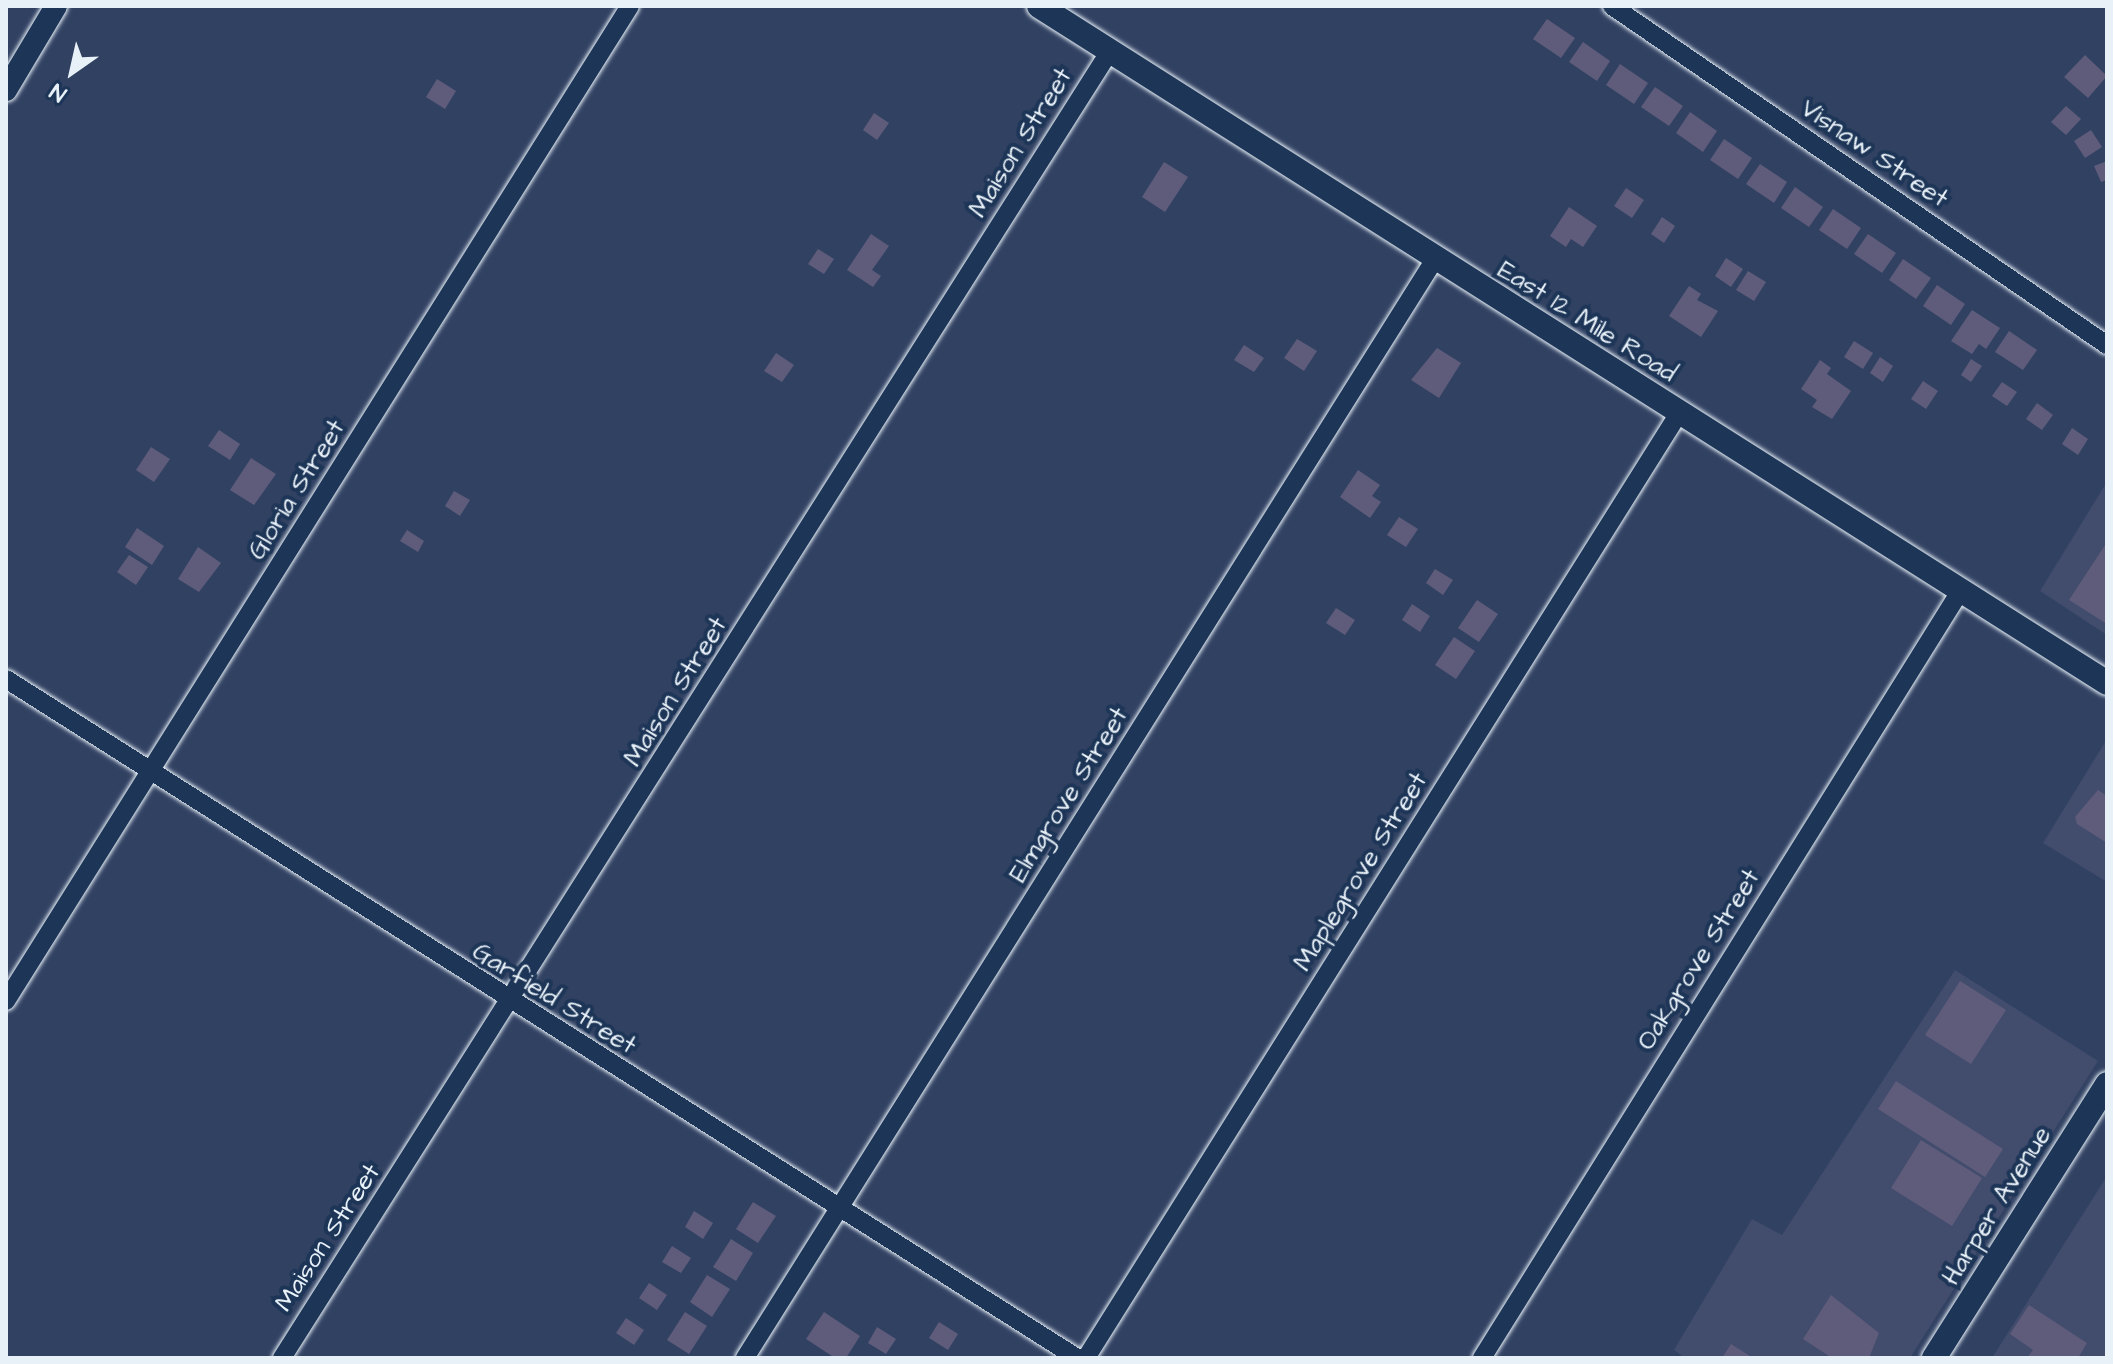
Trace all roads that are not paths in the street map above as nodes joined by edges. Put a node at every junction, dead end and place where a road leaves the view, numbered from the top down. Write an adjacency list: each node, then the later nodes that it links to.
1 (56, 6): 6 (street)
2 (630, 6): 13 (street, Gloria Street)
3 (1039, 6): 5 (main road, East 12 Mile Road)
4 (1612, 6): 8 (street, Visnaw Street)
5 (1110, 51): 7 (main road, East 12 Mile Road); 15 (street, Maison Street)
6 (6, 90)
7 (1435, 259): 9 (main road, East 12 Mile Road); 17 (street, Elmgrove Street)
8 (2107, 345)
9 (1679, 413): 10 (main road, East 12 Mile Road); 21 (street, Maplegrove Street)
10 (1961, 590): 12 (main road, East 12 Mile Road); 22 (street, Oakgrove Street)
11 (6, 679): 13 (street, Garfield Street)
12 (2107, 683)
13 (152, 772): 14 (street, Gloria Street); 15 (street, Garfield Street)
14 (6, 1001)
15 (510, 1003): 17 (street, Garfield Street); 18 (street, Maison Street)
16 (2107, 1084): 23 (main road, Harper Avenue)
17 (840, 1208): 19 (street, Elmgrove Street); 20 (street, Garfield Street)
18 (282, 1358)
19 (745, 1358)
20 (1077, 1358)
21 (1086, 1358)
22 (1482, 1358)
23 (1934, 1358)

